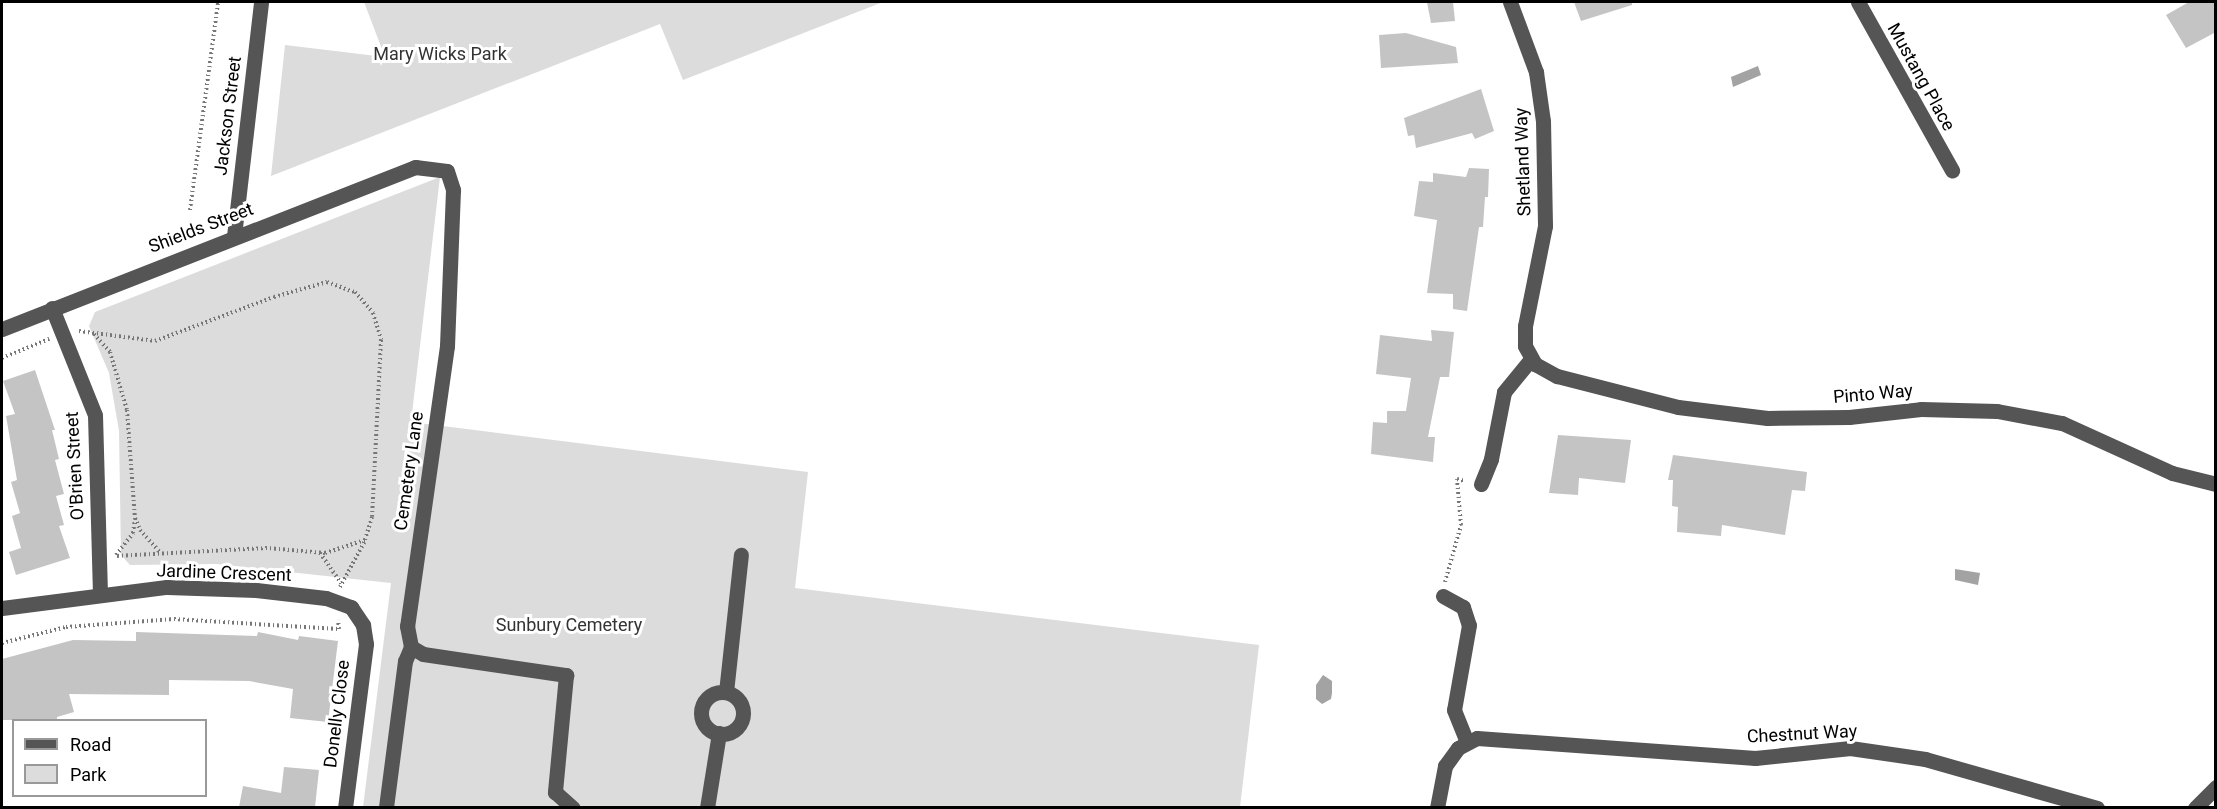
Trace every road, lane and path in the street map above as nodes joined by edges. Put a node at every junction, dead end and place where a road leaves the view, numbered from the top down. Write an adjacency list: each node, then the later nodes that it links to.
1 (218, 2): 7 (path)
2 (261, 2): 8 (street, Jackson Street)
3 (1510, 2): 14 (street, Shetland Way)
4 (1858, 2): 6 (street, Mustang Place)
5 (415, 167): 8 (street, Shields Street); 31 (street, Cemetery Lane)
6 (1952, 170)
7 (190, 210)
8 (234, 236): 9 (street, Shields Street)
9 (52, 308): 10 (street, Shields Street); 11 (street, O'Brien Street)
10 (2, 329)
11 (63, 333): 12 (path); 13 (path); 23 (street, O'Brien Street)
12 (94, 333): 17 (path); 18 (path)
13 (2, 358)
14 (1531, 359): 15 (street); 16 (street, Pinto Way)
15 (1480, 484): 26 (path)
16 (2216, 484)
17 (135, 518): 19 (path); 22 (path)
18 (365, 540): 20 (path); 24 (path)
19 (160, 552): 20 (path); 22 (path)
20 (319, 552): 24 (path)
21 (741, 555): 32 (street)
22 (115, 556): 23 (path)
23 (99, 557): 25 (street, O'Brien Street)
24 (341, 583): 27 (path)
25 (100, 594): 27 (street, Jardine Crescent); 28 (street, Jardine Crescent)
26 (1443, 596): 34 (street)
27 (335, 602): 29 (street, Jardine Crescent); 30 (path)
28 (2, 608)
29 (363, 625): 37 (street, Donelly Close)
30 (2, 643)
31 (411, 647): 38 (street, Cemetery Lane); 39 (street)
32 (726, 692): 33 (street); 33 (street)
33 (719, 733): 40 (street)
34 (1467, 743): 41 (street); 42 (street, Chestnut Way)
35 (2216, 787): 43 (street)
36 (2216, 800): 44 (street)
37 (345, 807)
38 (386, 807)
39 (573, 807)
40 (707, 807)
41 (1437, 807)
42 (2097, 807)
43 (2195, 807)
44 (2211, 807)

